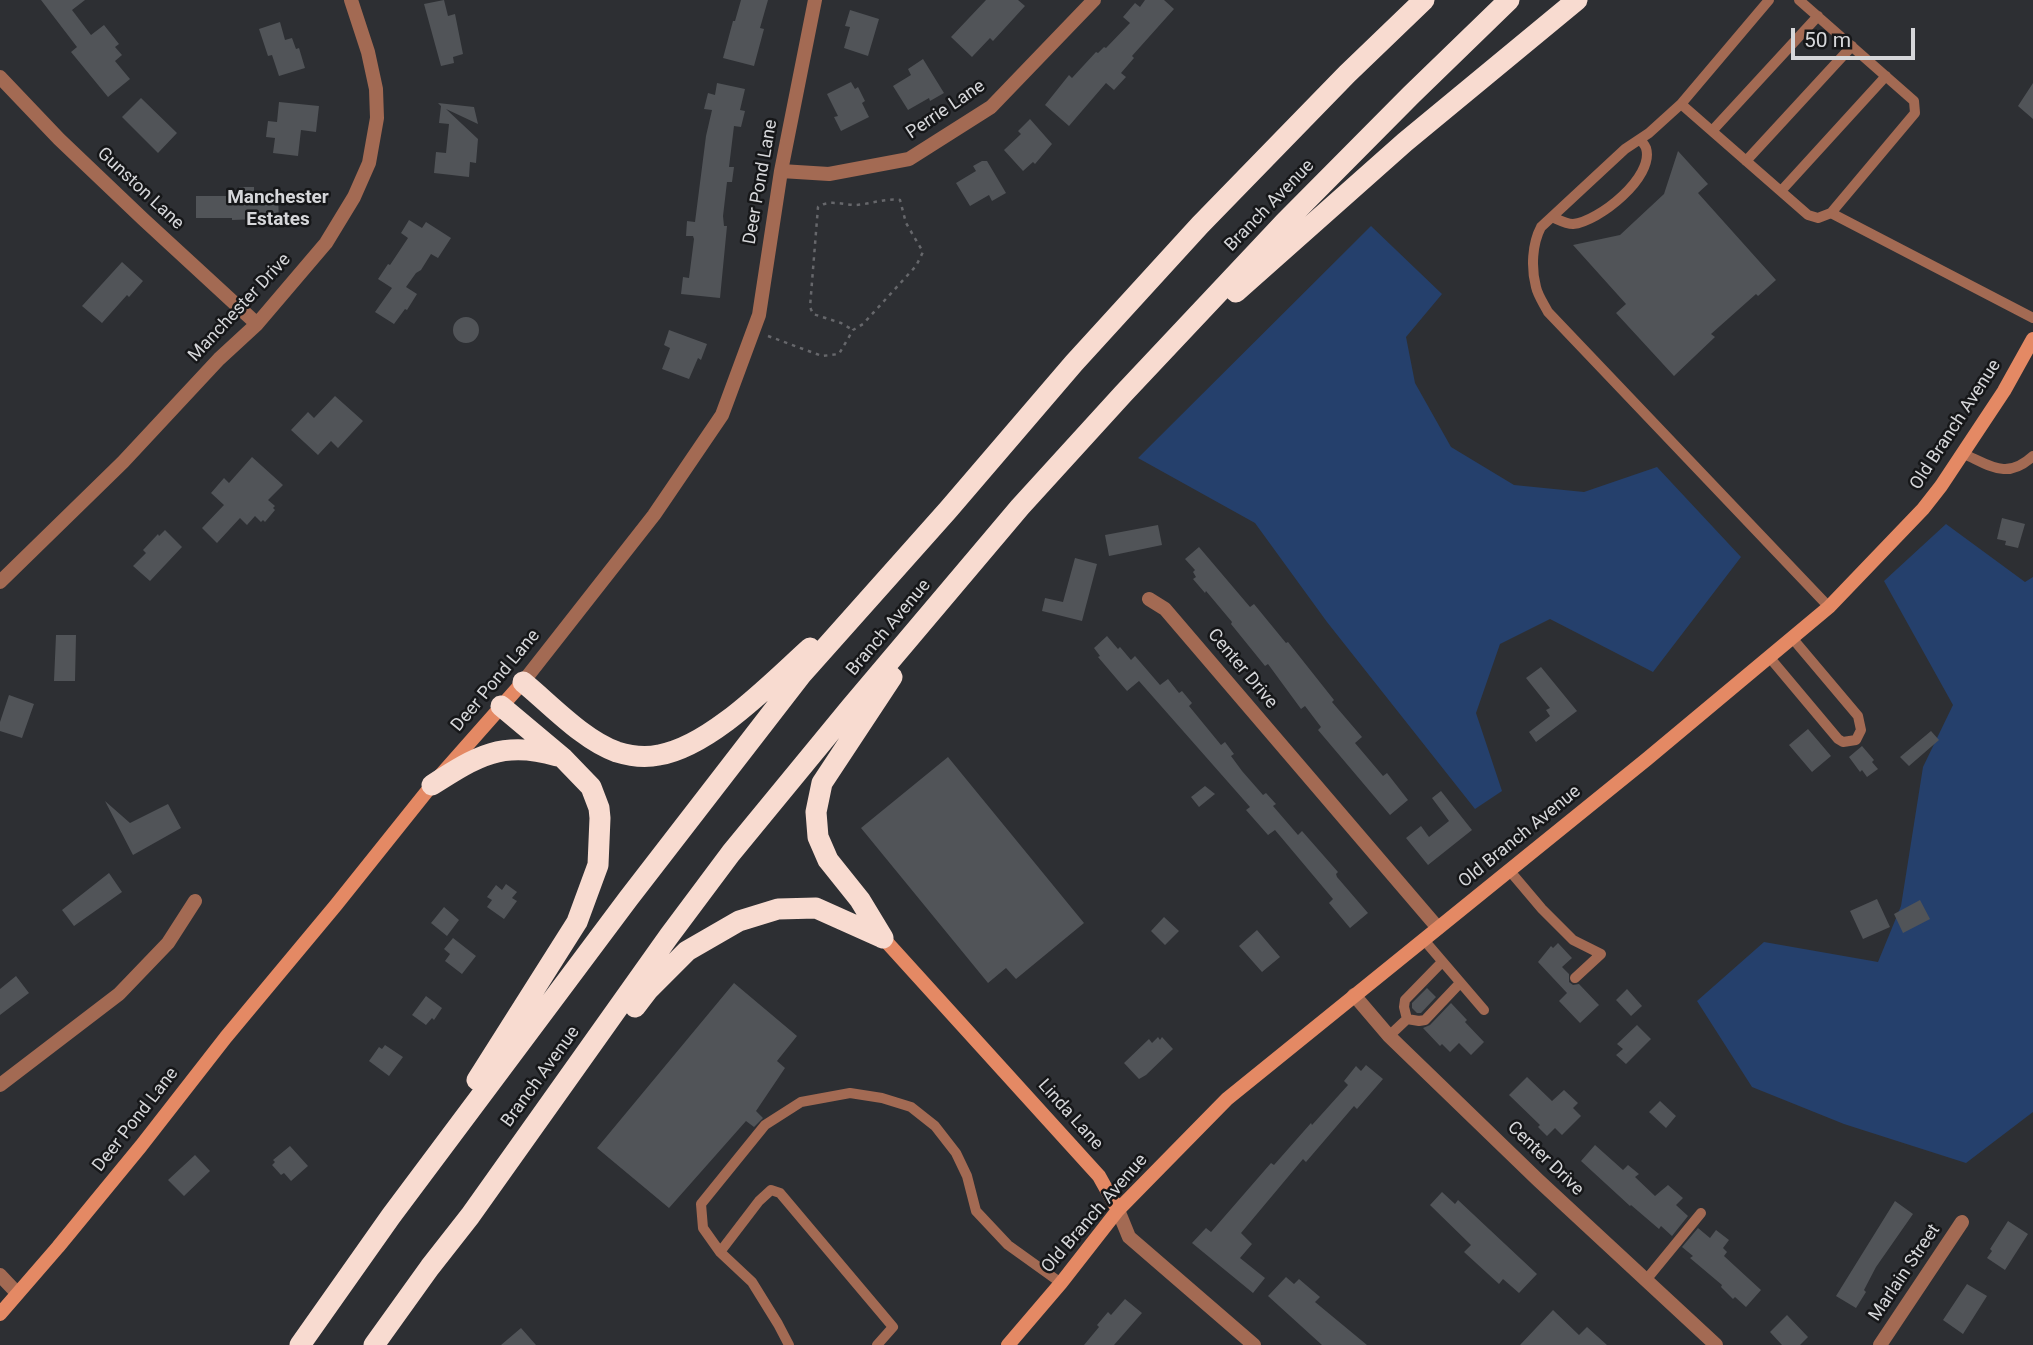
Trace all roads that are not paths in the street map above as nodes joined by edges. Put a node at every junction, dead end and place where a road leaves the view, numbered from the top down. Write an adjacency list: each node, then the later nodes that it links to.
1 (351, 0): 22 (street, Manchester Drive)
2 (815, 0): 17 (street, Deer Pond Lane)
3 (1094, 0): 17 (street, Perrie Lane)
4 (1424, 0): 27 (highway, Branch Avenue)
5 (1509, 0): 24 (highway, Branch Avenue)
6 (1577, 0): 24 (highway)
7 (1769, 0): 13 (lane)
8 (1799, 0): 9 (lane)
9 (1818, 16): 10 (lane); 14 (lane)
10 (1852, 46): 11 (lane); 16 (lane)
11 (1886, 76): 18 (lane); 19 (lane)
12 (0, 77): 22 (street, Gunston Lane)
13 (1681, 104): 14 (lane); 15 (lane)
14 (1712, 131): 16 (lane)
15 (1640, 139): 20 (lane); 20 (lane)
16 (1746, 161): 18 (lane)
17 (781, 171): 34 (street, Deer Pond Lane)
18 (1781, 191): 19 (lane)
19 (1831, 213): 21 (lane)
20 (1552, 217): 31 (lane)
21 (2033, 318)
22 (257, 324): 28 (street, Manchester Drive)
23 (2033, 339): 25 (street, Old Branch Avenue)
24 (1123, 394): 29 (highway, Branch Avenue)
25 (1964, 454): 26 (lane); 31 (street, Old Branch Avenue)
26 (2033, 456)
27 (896, 568): 34 (highway); 54 (highway, Branch Avenue)
28 (0, 582)
29 (948, 592): 41 (highway); 51 (highway, Branch Avenue)
30 (1149, 599): 40 (street, Center Drive)
31 (1829, 607): 32 (street, Old Branch Avenue)
32 (1793, 639): 33 (street, Old Branch Avenue); 33 (lane)
33 (1770, 658): 38 (street, Old Branch Avenue)
34 (523, 682): 35 (street, Deer Pond Lane)
35 (501, 706): 36 (highway); 37 (street, Deer Pond Lane)
36 (563, 758): 37 (highway); 54 (highway)
37 (432, 785): 60 (street, Deer Pond Lane)
38 (1509, 870): 40 (street, Old Branch Avenue); 44 (lane)
39 (195, 901): 50 (street)
40 (1438, 928): 42 (street, Old Branch Avenue)
41 (883, 938): 51 (highway); 52 (street, Linda Lane)
42 (1424, 940): 43 (lane); 46 (street, Old Branch Avenue)
43 (1442, 962): 45 (lane); 48 (lane)
44 (1575, 978)
45 (1460, 983): 47 (lane); 48 (lane)
46 (1354, 995): 49 (street, Center Drive); 52 (street, Old Branch Avenue)
47 (1484, 1010)
48 (1407, 1019): 49 (lane)
49 (1390, 1036): 58 (street, Center Drive)
50 (0, 1085)
51 (521, 1144): 63 (highway, Branch Avenue)
52 (1118, 1210): 59 (street, Old Branch Avenue); 67 (street, Linda Lane)
53 (1701, 1213): 58 (lane)
54 (391, 1216): 62 (highway, Branch Avenue)
55 (1962, 1222): 69 (street, Marlain Street)
56 (720, 1252): 59 (lane); 64 (lane); 65 (lane)
57 (0, 1275): 60 (street)
58 (1646, 1280): 68 (street, Center Drive)
59 (1061, 1283): 66 (street, Old Branch Avenue)
60 (17, 1293): 61 (street)
61 (0, 1314)
62 (300, 1345)
63 (374, 1345)
64 (789, 1345)
65 (877, 1345)
66 (1008, 1345)
67 (1254, 1345)
68 (1716, 1345)
69 (1880, 1345)

